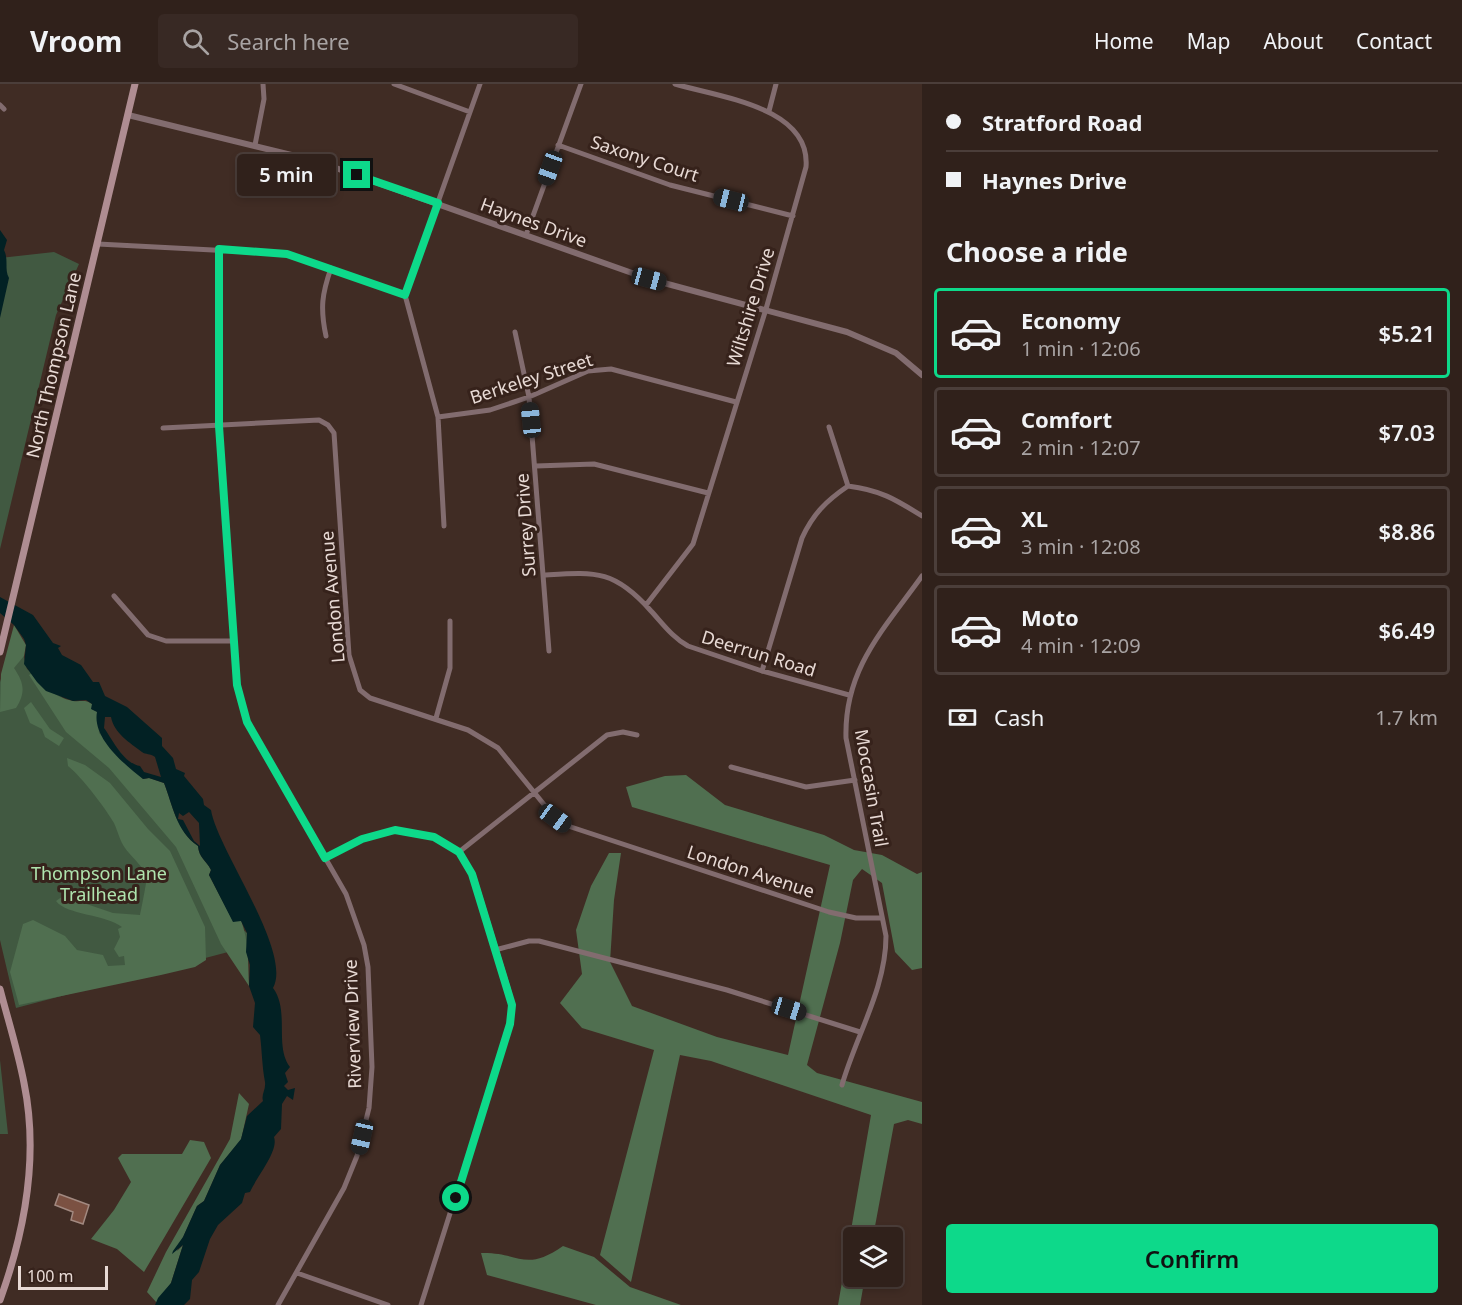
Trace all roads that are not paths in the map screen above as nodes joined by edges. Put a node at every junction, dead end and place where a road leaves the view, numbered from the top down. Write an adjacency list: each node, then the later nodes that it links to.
1 (135, 84): 10 (main road, North Thompson Lane)
2 (263, 84): 11 (street)
3 (394, 84): 9 (street)
4 (480, 84): 9 (street)
5 (581, 84): 12 (street)
6 (675, 84): 8 (street, Wiltshire Drive)
7 (776, 84): 8 (street)
8 (769, 111): 14 (street, Wiltshire Drive)
9 (470, 112): 13 (street)
10 (128, 115): 11 (street, Haynes Drive); 16 (main road, North Thompson Lane)
11 (255, 145): 13 (street, Haynes Drive)
12 (558, 145): 14 (street, Saxony Court); 15 (street)
13 (438, 203): 15 (street, Haynes Drive); 19 (street)
14 (793, 216): 20 (street, Wiltshire Drive)
15 (526, 235): 20 (street, Haynes Drive)
16 (98, 244): 17 (street); 42 (main road, North Thompson Lane)
17 (219, 249): 18 (street); 27 (street, Riverview Drive)
18 (332, 268): 19 (street); 22 (street)
19 (405, 295): 26 (street)
20 (766, 309): 23 (street, Haynes Drive); 25 (street, Wiltshire Drive)
21 (515, 332): 24 (street, Surrey Drive)
22 (326, 336)
23 (922, 375)
24 (529, 397): 25 (street, Berkeley Street); 26 (street, Berkeley Street); 30 (street, Surrey Drive)
25 (736, 402): 32 (street, Wiltshire Drive)
26 (438, 417): 34 (street)
27 (219, 426): 29 (street, London Avenue); 40 (street, Riverview Drive); 45 (street, London Avenue)
28 (828, 427): 31 (street)
29 (163, 428)
30 (536, 466): 32 (street); 35 (street, Surrey Drive)
31 (848, 486): 33 (street); 43 (street)
32 (708, 493): 38 (street, Wiltshire Drive)
33 (922, 516)
34 (444, 526)
35 (543, 575): 38 (street, Deerrun Road); 41 (street, Surrey Drive)
36 (922, 576): 44 (street, Moccasin Trail)
37 (114, 596): 40 (street)
38 (646, 605): 43 (street, Deerrun Road)
39 (450, 621): 45 (street)
40 (232, 640): 51 (street, Riverview Drive)
41 (549, 651)
42 (0, 652)
43 (762, 671): 44 (street, Deerrun Road)
44 (849, 695): 48 (street, Moccasin Trail)
45 (436, 718): 49 (street, London Avenue)
46 (637, 735): 49 (street)
47 (731, 766): 48 (street)
48 (855, 780): 52 (street, Moccasin Trail)
49 (533, 792): 50 (street); 52 (street, London Avenue)
50 (459, 852): 51 (street); 53 (street)
51 (325, 858): 57 (street, Riverview Drive)
52 (881, 918): 55 (street, Moccasin Trail)
53 (495, 950): 55 (street); 61 (street)
54 (0, 989): 58 (main road)
55 (860, 1032): 56 (street, Moccasin Trail)
56 (842, 1085)
57 (297, 1273): 59 (street, Riverview Drive); 60 (street)
58 (0, 1300)
59 (278, 1305)
60 (388, 1305)
61 (421, 1305)

